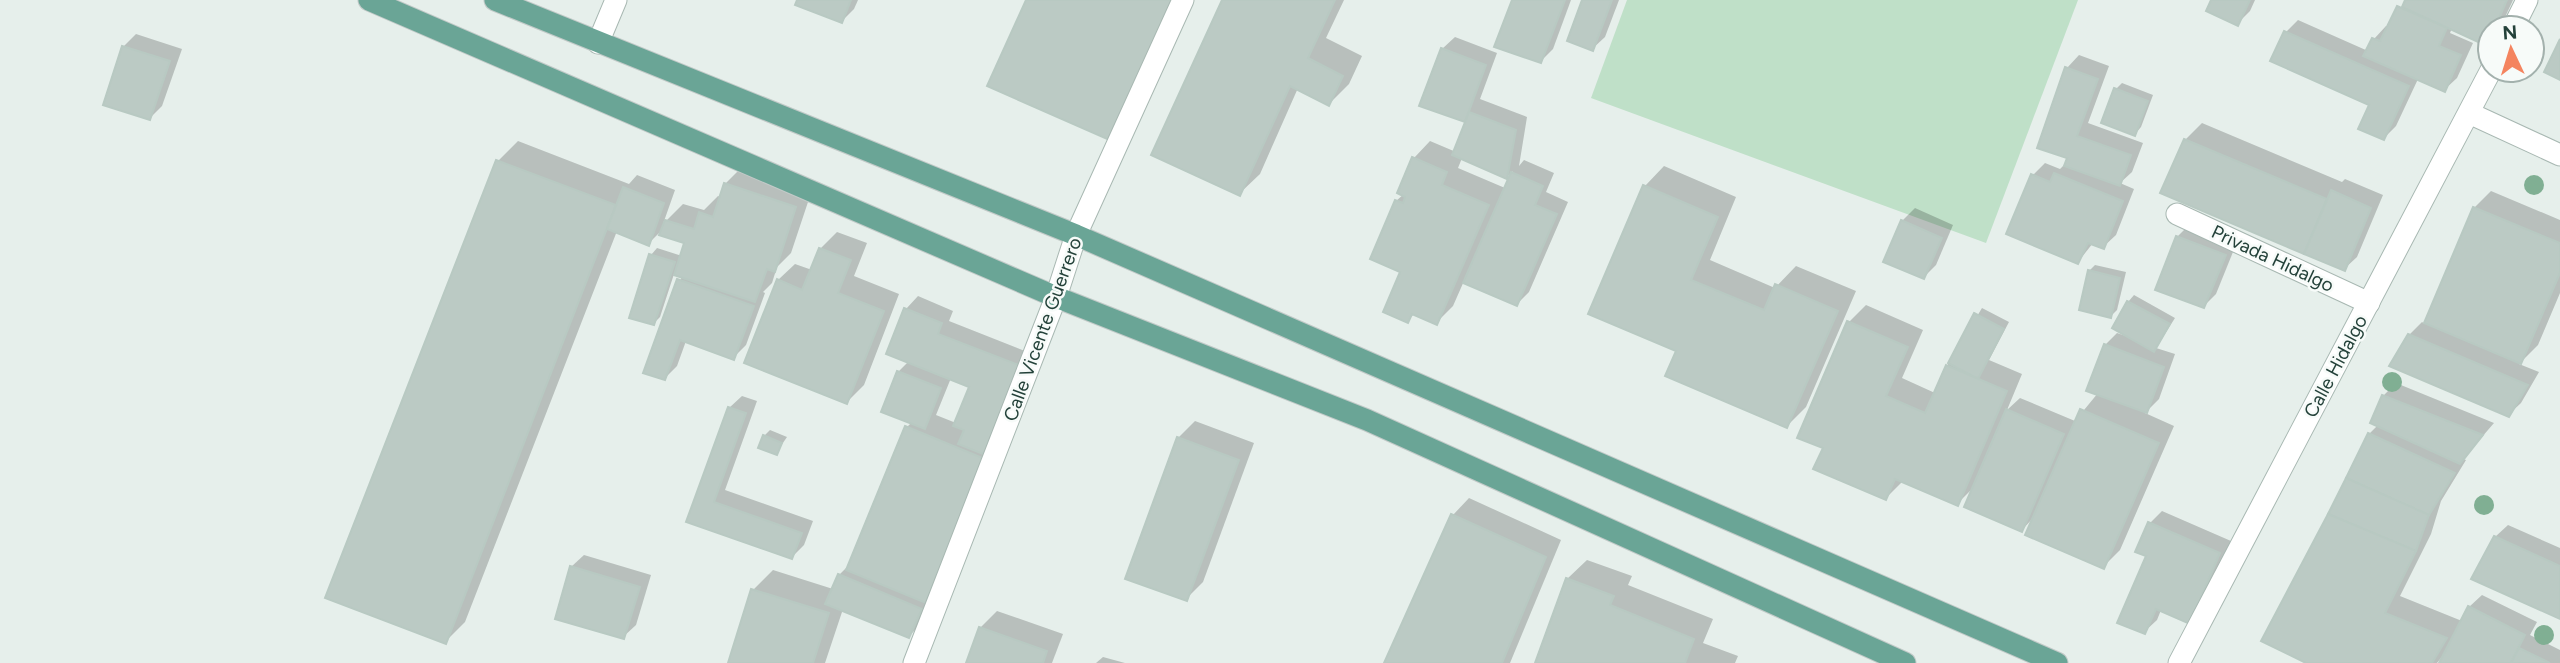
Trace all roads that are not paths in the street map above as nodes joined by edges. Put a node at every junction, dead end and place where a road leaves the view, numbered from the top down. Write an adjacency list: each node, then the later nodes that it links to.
1 (369, 0): 5 (main road)
2 (495, 0): 6 (main road)
3 (616, 0): 6 (street)
4 (1183, 0): 11 (street, Calle Vicente Guerrero)
5 (397, 6): 12 (main road)
6 (598, 43): 11 (main road)
7 (2484, 84): 8 (street, Calle Hidalgo)
8 (2469, 113): 9 (street); 13 (street, Calle Hidalgo)
9 (2560, 155)
10 (2177, 214): 13 (street, Privada Hidalgo)
11 (1076, 235): 12 (street, Calle Vicente Guerrero); 16 (main road)
12 (1056, 297): 14 (street, Calle Vicente Guerrero); 15 (main road)
13 (2369, 303): 17 (street, Calle Hidalgo)
14 (914, 663)
15 (1905, 663)
16 (2057, 663)
17 (2179, 663)

